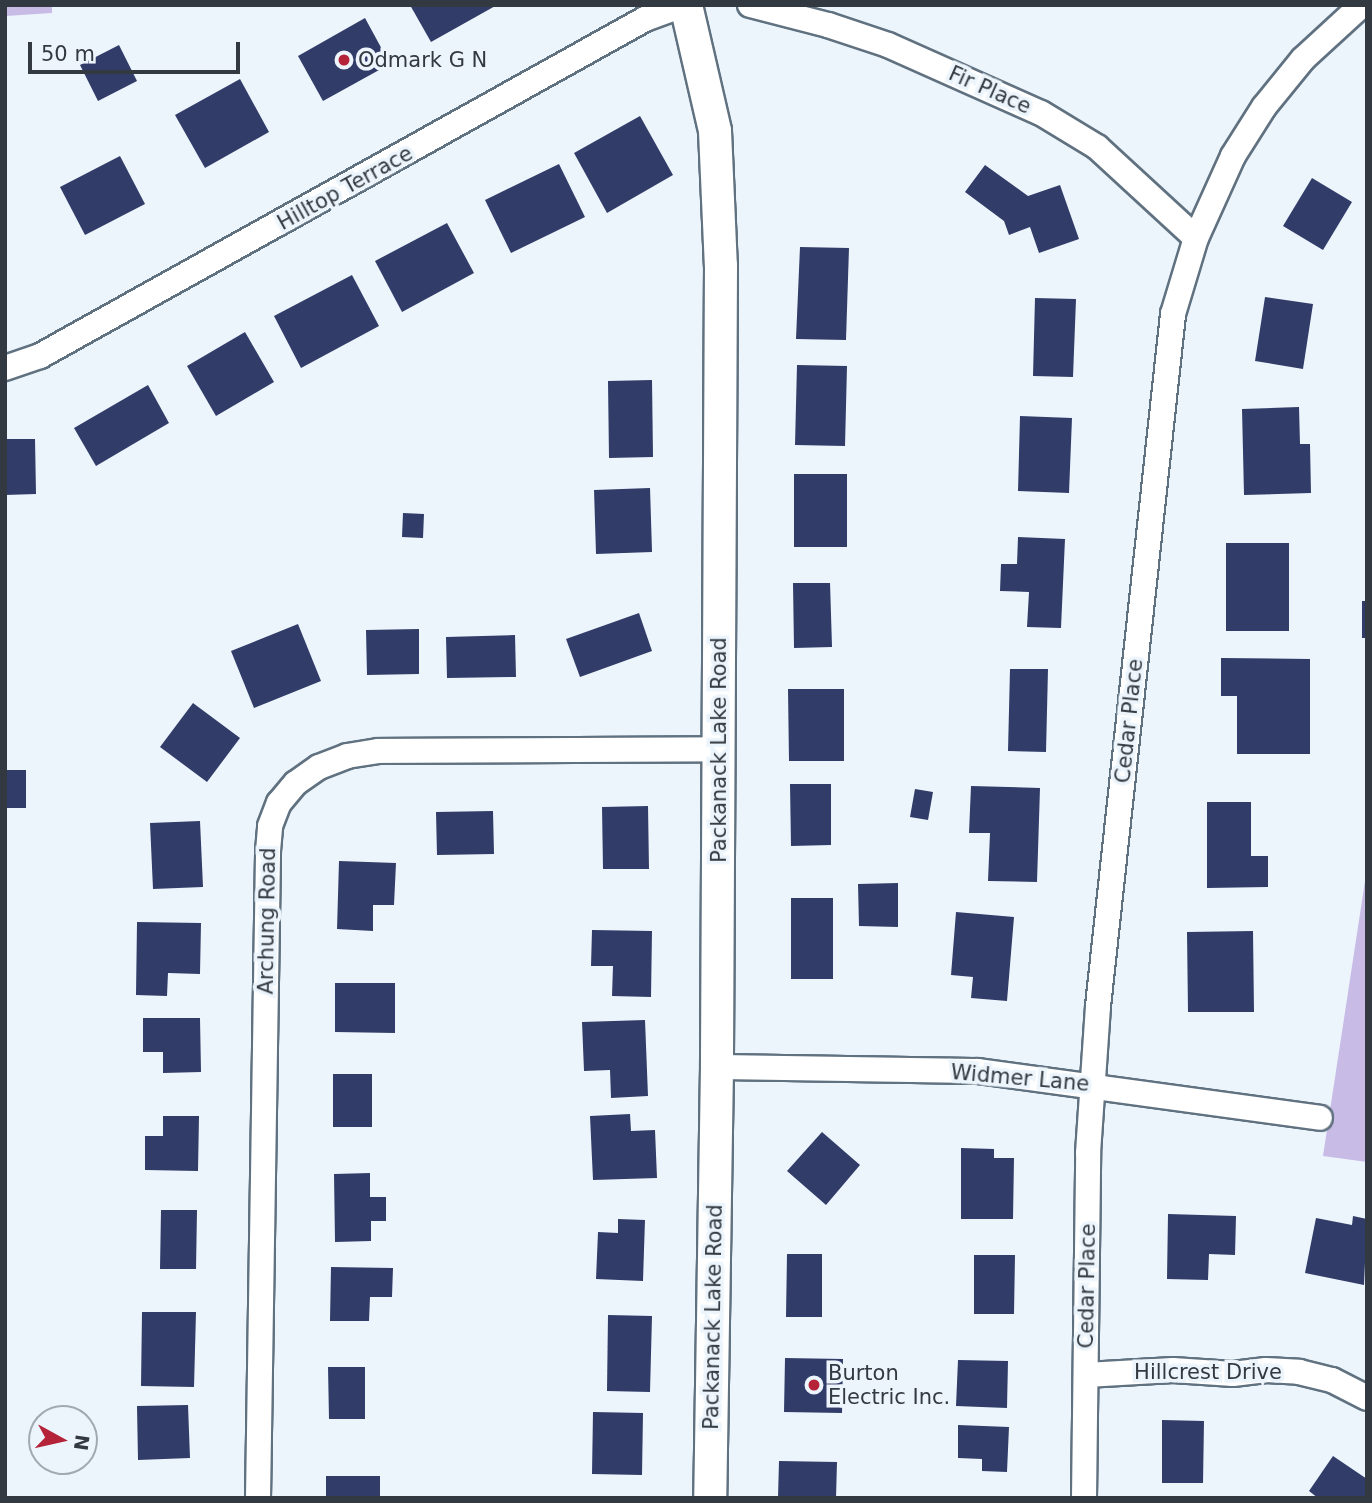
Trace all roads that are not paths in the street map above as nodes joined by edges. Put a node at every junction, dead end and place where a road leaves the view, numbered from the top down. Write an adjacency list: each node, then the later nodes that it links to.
1 (684, 5): 5 (street, Hilltop Terrace); 6 (street, Packanack Lake Road)
2 (750, 5): 4 (street, Fir Place)
3 (1362, 5): 4 (street, Cedar Place)
4 (1196, 238): 8 (street, Cedar Place)
5 (5, 368)
6 (719, 750): 7 (street, Packanack Lake Road); 12 (street, Archung Road)
7 (717, 1067): 8 (street, Widmer Lane); 13 (street, Packanack Lake Road)
8 (1093, 1084): 9 (street, Widmer Lane); 10 (street, Cedar Place)
9 (1320, 1118)
10 (1086, 1376): 11 (street, Hillcrest Drive); 14 (street, Cedar Place)
11 (1367, 1398)
12 (258, 1498)
13 (710, 1498)
14 (1084, 1498)

